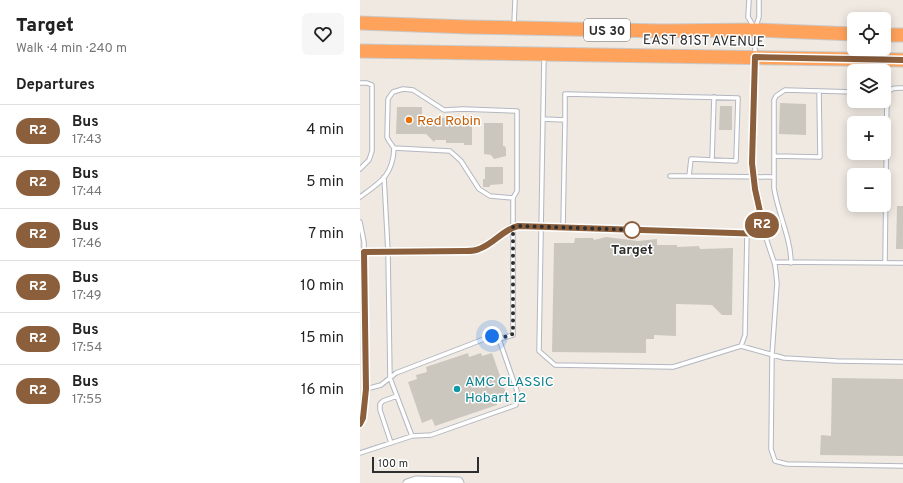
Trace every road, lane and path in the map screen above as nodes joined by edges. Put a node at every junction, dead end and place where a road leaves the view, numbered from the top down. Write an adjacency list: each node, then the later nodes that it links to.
1 (515, 0): 5 (lane)
2 (748, 0): 6 (lane)
3 (759, 0): 6 (lane)
4 (360, 23): 5 (highway, EAST 81ST AVENUE / US 30)
5 (514, 28): 6 (highway, EAST 81ST AVENUE / US 30)
6 (755, 30): 7 (highway, EAST 81ST AVENUE / US 30); 12 (lane)
7 (847, 34)
8 (891, 35): 9 (highway)
9 (903, 35)
10 (360, 51): 11 (highway, EAST 81ST AVENUE / US 30)
11 (544, 54): 12 (highway, EAST 81ST AVENUE / US 30); 21 (lane)
12 (755, 57): 13 (highway, EAST 81ST AVENUE / US 30); 31 (lane)
13 (903, 60)
14 (360, 83): 26 (lane)
15 (903, 88): 16 (lane)
16 (891, 89)
17 (819, 91): 18 (lane); 24 (lane); 24 (lane)
18 (847, 92)
19 (714, 97): 22 (lane); 25 (lane); 25 (lane)
20 (886, 108): 48 (lane)
21 (543, 119): 22 (lane); 37 (lane)
22 (565, 120): 38 (lane)
23 (394, 148): 30 (lane); 34 (lane); 34 (lane)
24 (774, 156): 32 (lane)
25 (712, 160): 29 (lane)
26 (362, 164): 27 (lane)
27 (360, 169)
28 (670, 176): 29 (lane)
29 (690, 176): 31 (lane)
30 (384, 177): 33 (lane); 45 (lane)
31 (753, 177): 32 (lane); 41 (lane)
32 (774, 177): 47 (lane)
33 (360, 197)
34 (513, 198): 36 (lane)
35 (360, 222): 39 (lane)
36 (513, 227): 37 (lane); 45 (lane); 56 (lane)
37 (541, 227): 38 (lane); 57 (lane)
38 (563, 228): 40 (lane)
39 (361, 230): 42 (lane)
40 (747, 233): 41 (lane); 57 (lane)
41 (765, 234): 46 (lane)
42 (364, 248): 43 (lane); 44 (lane)
43 (360, 249)
44 (364, 252): 45 (lane); 50 (lane)
45 (388, 252): 60 (lane)
46 (774, 262): 47 (lane); 58 (lane)
47 (790, 263): 48 (lane)
48 (885, 263): 49 (lane)
49 (903, 263)
50 (365, 266): 51 (lane); 52 (lane)
51 (360, 267)
52 (365, 282): 53 (lane); 54 (lane)
53 (360, 283)
54 (365, 298): 55 (lane); 61 (lane)
55 (360, 300)
56 (499, 339): 60 (lane); 66 (lane)
57 (741, 346): 58 (lane)
58 (772, 355): 59 (lane); 69 (lane)
59 (903, 362)
60 (390, 378): 61 (lane); 62 (lane)
61 (366, 389): 63 (lane)
62 (397, 396): 66 (lane); 67 (lane)
63 (365, 398): 64 (lane); 65 (lane)
64 (360, 399)
65 (360, 424)
66 (412, 436): 67 (lane)
67 (391, 443): 68 (lane)
68 (360, 453)
69 (903, 466)
70 (434, 482): 71 (street); 72 (street)
71 (408, 483)
72 (460, 483)

